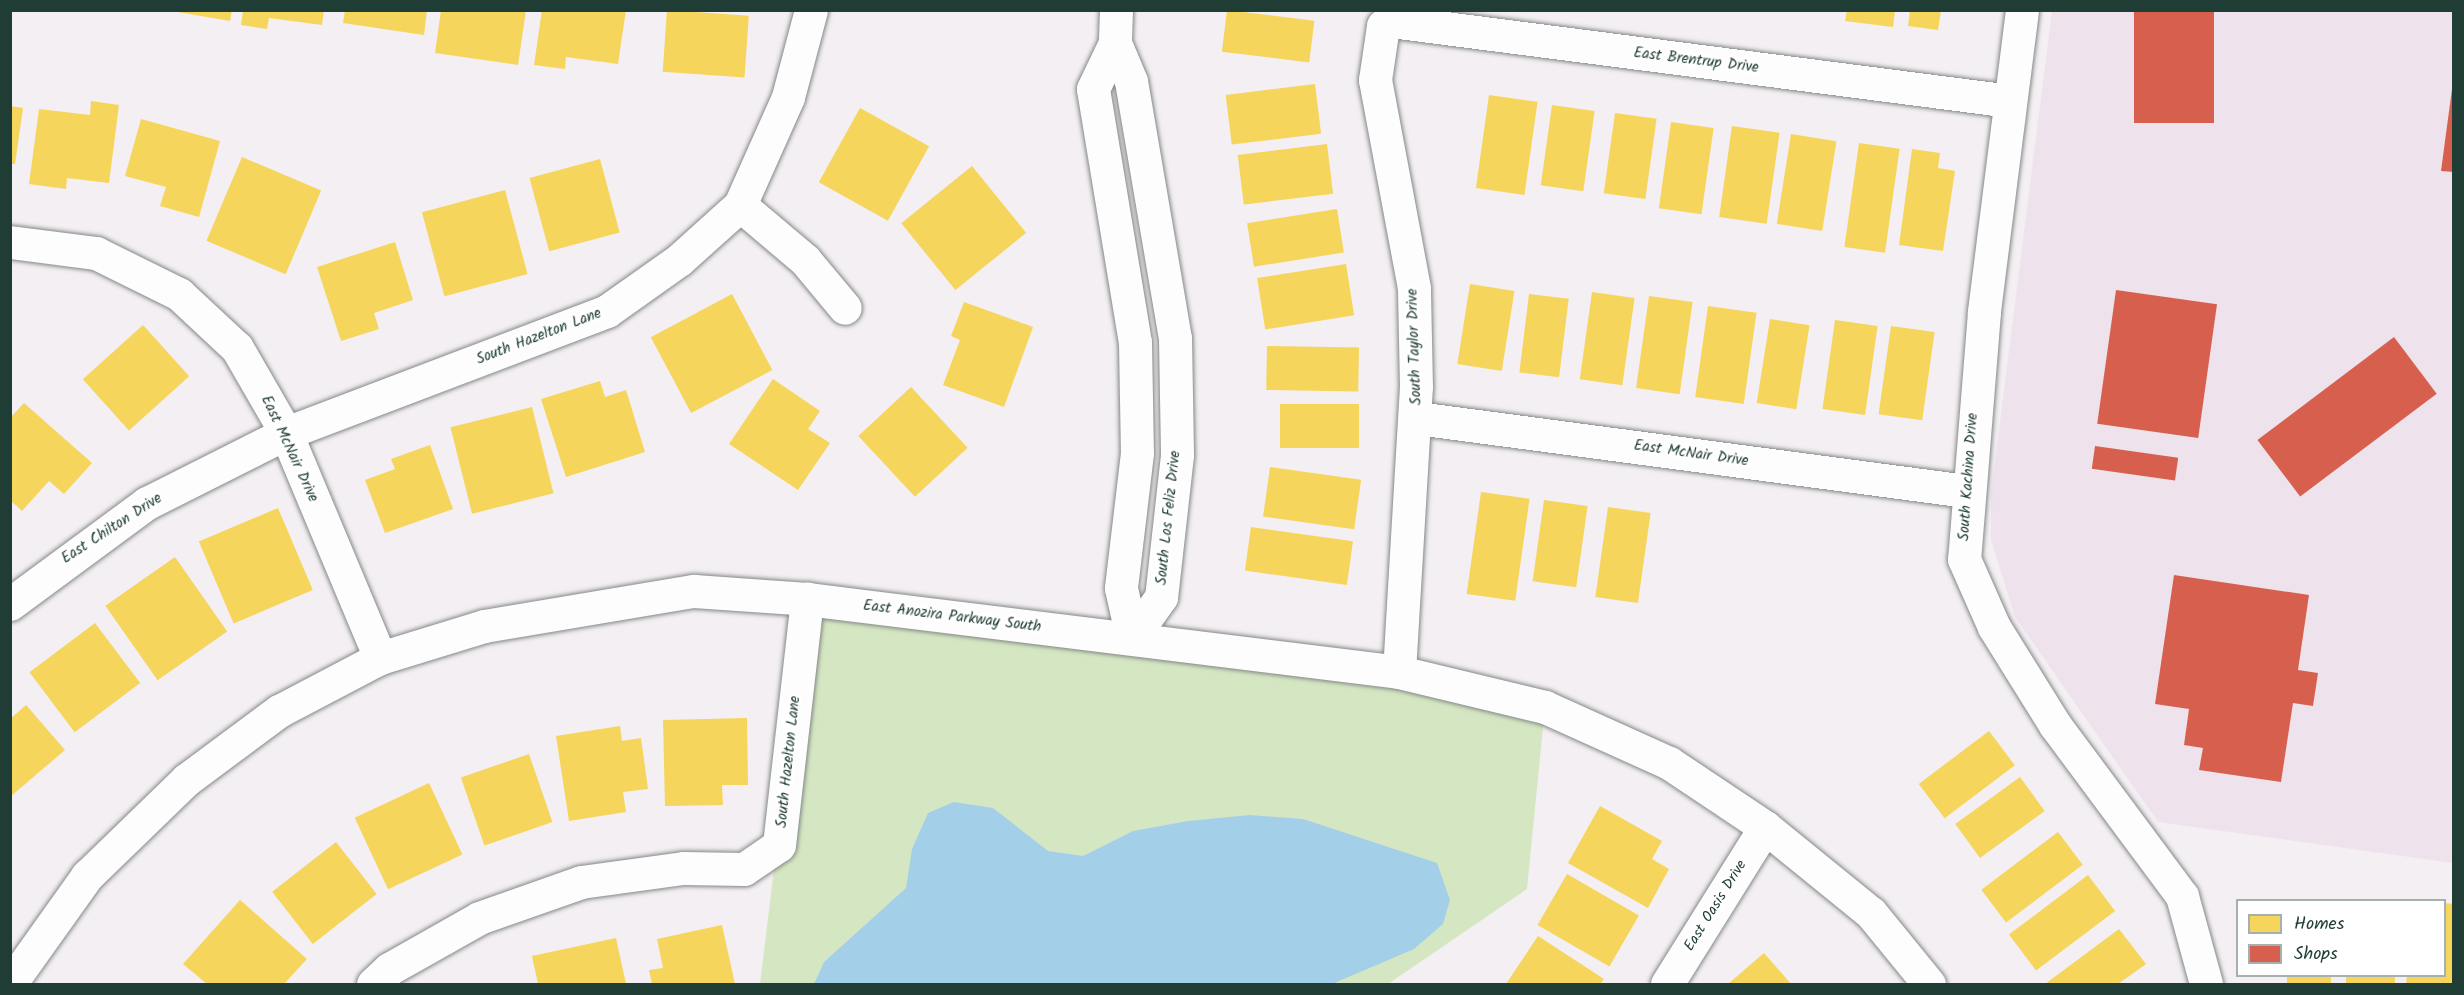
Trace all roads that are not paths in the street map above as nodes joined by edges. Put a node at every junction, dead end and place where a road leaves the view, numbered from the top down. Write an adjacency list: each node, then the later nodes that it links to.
1 (811, 10): 6 (street, South Hazelton Lane)
2 (1116, 10): 14 (street, South Los Feliz Drive)
3 (2022, 10): 5 (street, South Kachina Drive)
4 (1383, 26): 5 (street, East Brentrup Drive); 9 (street, South Taylor Drive)
5 (2010, 101): 11 (street, South Kachina Drive)
6 (740, 205): 8 (street); 10 (street, South Hazelton Lane)
7 (10, 243): 10 (street, East McNair Drive)
8 (844, 308)
9 (1417, 418): 11 (street, East McNair Drive); 16 (street, South Taylor Drive)
10 (286, 434): 13 (street, East Chilton Drive); 15 (street, East McNair Drive)
11 (1966, 491): 22 (street, South Kachina Drive)
12 (807, 599): 14 (street, East Anozira Parkway South); 15 (street, East Anozira Parkway South); 19 (street, South Hazelton Lane)
13 (10, 604)
14 (1132, 638): 16 (street, East Anozira Parkway South)
15 (380, 658): 18 (street, East Anozira Parkway South)
16 (1399, 672): 17 (street, East Anozira Parkway South)
17 (1765, 827): 20 (street, East Oasis Drive); 21 (street, East Anozira Parkway South)
18 (10, 984)
19 (373, 984)
20 (1667, 984)
21 (1929, 984)
22 (2206, 984)

